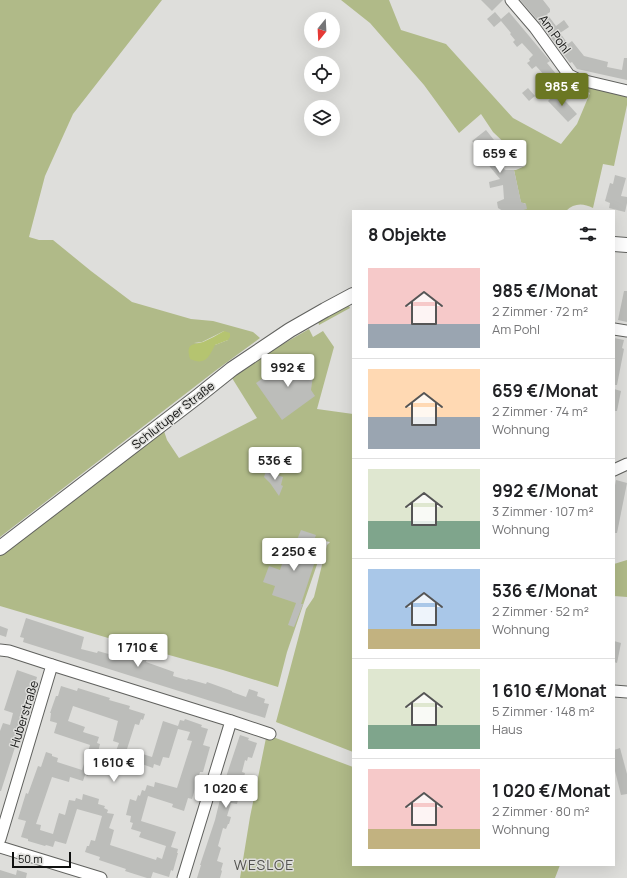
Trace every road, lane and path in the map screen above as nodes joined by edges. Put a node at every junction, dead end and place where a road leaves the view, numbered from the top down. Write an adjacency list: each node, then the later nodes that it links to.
1 (511, 0): 2 (street, Am Pohl)
2 (627, 91)
3 (615, 244): 4 (main road)
4 (627, 246)
5 (352, 296): 10 (main road, Schlutuper Straße)
6 (615, 329): 7 (street)
7 (627, 331)
8 (627, 464): 9 (street)
9 (615, 470)
10 (0, 548)
11 (0, 650): 12 (street)
12 (52, 665): 15 (street); 17 (street, Huberstraße)
13 (615, 691): 14 (street)
14 (627, 692)
15 (231, 722): 16 (street); 20 (street)
16 (270, 734)
17 (0, 839)
18 (0, 847): 19 (street)
19 (101, 878)
20 (183, 878)

